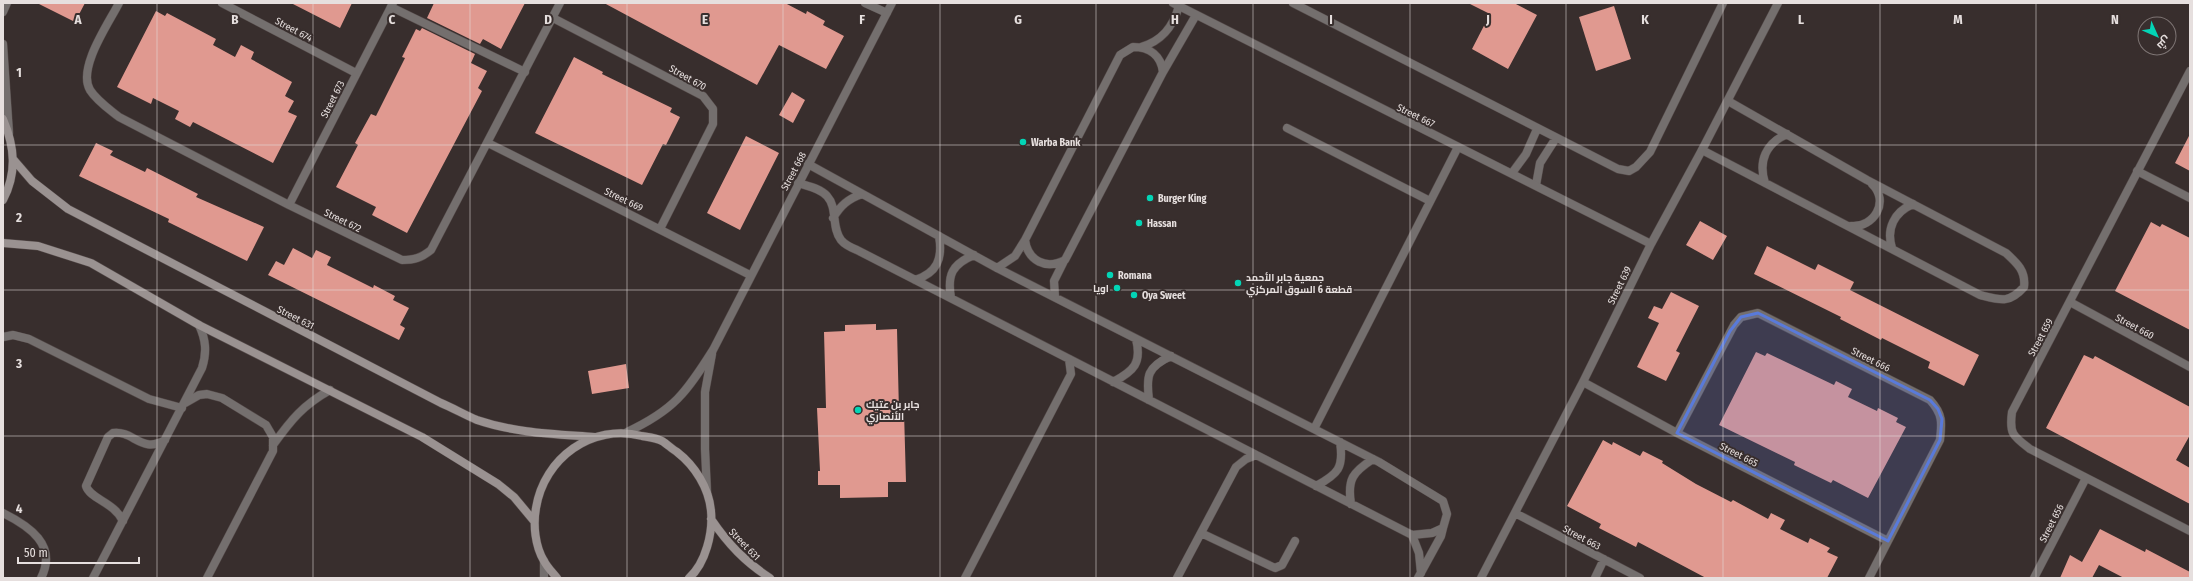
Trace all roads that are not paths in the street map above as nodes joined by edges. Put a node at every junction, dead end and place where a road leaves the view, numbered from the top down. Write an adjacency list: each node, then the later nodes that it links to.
1 (7, 3): 12 (street)
2 (119, 3): 45 (street, Street 672)
3 (222, 3): 21 (street, Street 674)
4 (560, 3): 15 (street, Street 672)
5 (865, 3): 13 (street)
6 (892, 3): 13 (street, Street 668)
7 (1293, 3): 25 (street)
8 (1723, 3): 28 (street)
9 (1778, 3): 22 (street, Street 639)
10 (392, 5): 19 (street); 21 (street, Street 673)
11 (1176, 5): 14 (street, Street 667); 17 (street)
12 (3, 12)
13 (886, 13): 33 (street, Street 668)
14 (1196, 15): 20 (street); 30 (street, Street 667)
15 (553, 18): 19 (street, Street 672); 48 (street, Street 670)
16 (3, 44): 26 (street)
17 (1141, 47): 20 (street); 50 (street)
18 (2190, 71): 34 (street, Street 659)
19 (525, 72): 29 (street, Street 672)
20 (1163, 72): 55 (street)
21 (356, 73): 45 (street, Street 673)
22 (1728, 100): 27 (street); 31 (street, Street 639)
23 (3, 119): 26 (main road)
24 (1287, 128): 43 (street)
25 (1536, 129): 28 (street); 35 (street)
26 (9, 134): 32 (main road)
27 (1787, 134): 36 (street); 38 (street)
28 (1556, 138): 39 (street)
29 (488, 143): 45 (street, Street 672); 48 (street, Street 669)
30 (1458, 147): 35 (street, Street 667); 43 (street)
31 (1702, 150): 38 (street); 52 (street, Street 639)
32 (13, 159): 42 (main road); 77 (main road, Street 631)
33 (808, 164): 37 (street, Street 668); 40 (street)
34 (2137, 171): 41 (street); 61 (street, Street 659)
35 (1512, 174): 39 (street, Street 667)
36 (1867, 180): 44 (street); 47 (street)
37 (798, 183): 46 (street); 57 (street, Street 668)
38 (1765, 183): 47 (street)
39 (1536, 185): 52 (street, Street 667)
40 (862, 194): 46 (street); 49 (street)
41 (2190, 198)
42 (3, 200)
43 (1430, 201): 74 (street)
44 (1913, 204): 53 (street); 53 (street)
45 (289, 205)
46 (833, 218): 58 (street)
47 (1848, 226): 53 (street)
48 (660, 229): 57 (street, Street 669)
49 (939, 236): 54 (street); 58 (street)
50 (1025, 240): 55 (street); 56 (street)
51 (3, 243): 62 (main road)
52 (1651, 244): 70 (street, Street 639)
53 (1892, 248)
54 (974, 255): 56 (street); 60 (street)
55 (1065, 260): 59 (street)
56 (997, 268): 59 (street)
57 (750, 275): 65 (street, Street 668)
58 (915, 280): 60 (street)
59 (1055, 297): 64 (street)
60 (951, 298): 67 (street)
61 (2070, 302): 68 (street, Street 660); 83 (street, Street 659)
62 (199, 325): 71 (main road); 73 (street)
63 (3, 337): 73 (street)
64 (1136, 339): 66 (street); 69 (street)
65 (713, 350): 75 (street, Street 668); 85 (street, Street 668)
66 (1171, 356): 72 (street); 74 (street)
67 (1069, 359): 69 (street); 108 (street)
68 (2190, 367)
69 (1113, 382): 72 (street)
70 (1583, 382): 76 (street, Street 665); 87 (street, Street 639)
71 (330, 390): 80 (street); 91 (main road)
72 (1149, 400): 81 (street)
73 (183, 406): 78 (street); 80 (street)
74 (1314, 429): 79 (street)
75 (627, 432): 77 (main road); 85 (main road)
76 (1677, 433): 97 (street, Street 665); 97 (street, Street 666)
77 (594, 437): 91 (main road)
78 (165, 440): 90 (street); 90 (street)
79 (1340, 442): 82 (street); 84 (street)
80 (273, 445): 103 (street)
81 (1256, 456): 84 (street); 94 (street)
82 (1373, 459): 86 (street); 92 (street)
83 (2086, 478): 93 (street, Street 659); 114 (street, Street 656)
84 (1316, 486): 86 (street)
85 (707, 492): 89 (main road)
86 (1351, 504): 95 (street)
87 (1515, 512): 98 (street, Street 663); 110 (street, Street 639)
88 (3, 513): 101 (street)
89 (711, 519): 106 (main road); 107 (main road, Street 631)
90 (123, 521): 102 (street)
91 (534, 521): 99 (main road)
92 (1443, 528): 95 (street); 100 (street)
93 (2190, 531)
94 (1201, 533): 96 (street); 109 (street)
95 (1412, 536): 100 (street)
96 (1295, 541)
97 (1888, 541): 113 (street, Street 666)
98 (1604, 559): 111 (street); 112 (street, Street 663)
99 (544, 561): 104 (street); 105 (main road)
100 (1420, 575)
101 (41, 578)
102 (92, 578)
103 (208, 578)
104 (544, 578)
105 (557, 578)
106 (689, 578)
107 (770, 578)
108 (965, 578)
109 (1177, 578)
110 (1481, 578)
111 (1595, 578)
112 (1640, 578)
113 (1869, 578)
114 (2034, 578)

